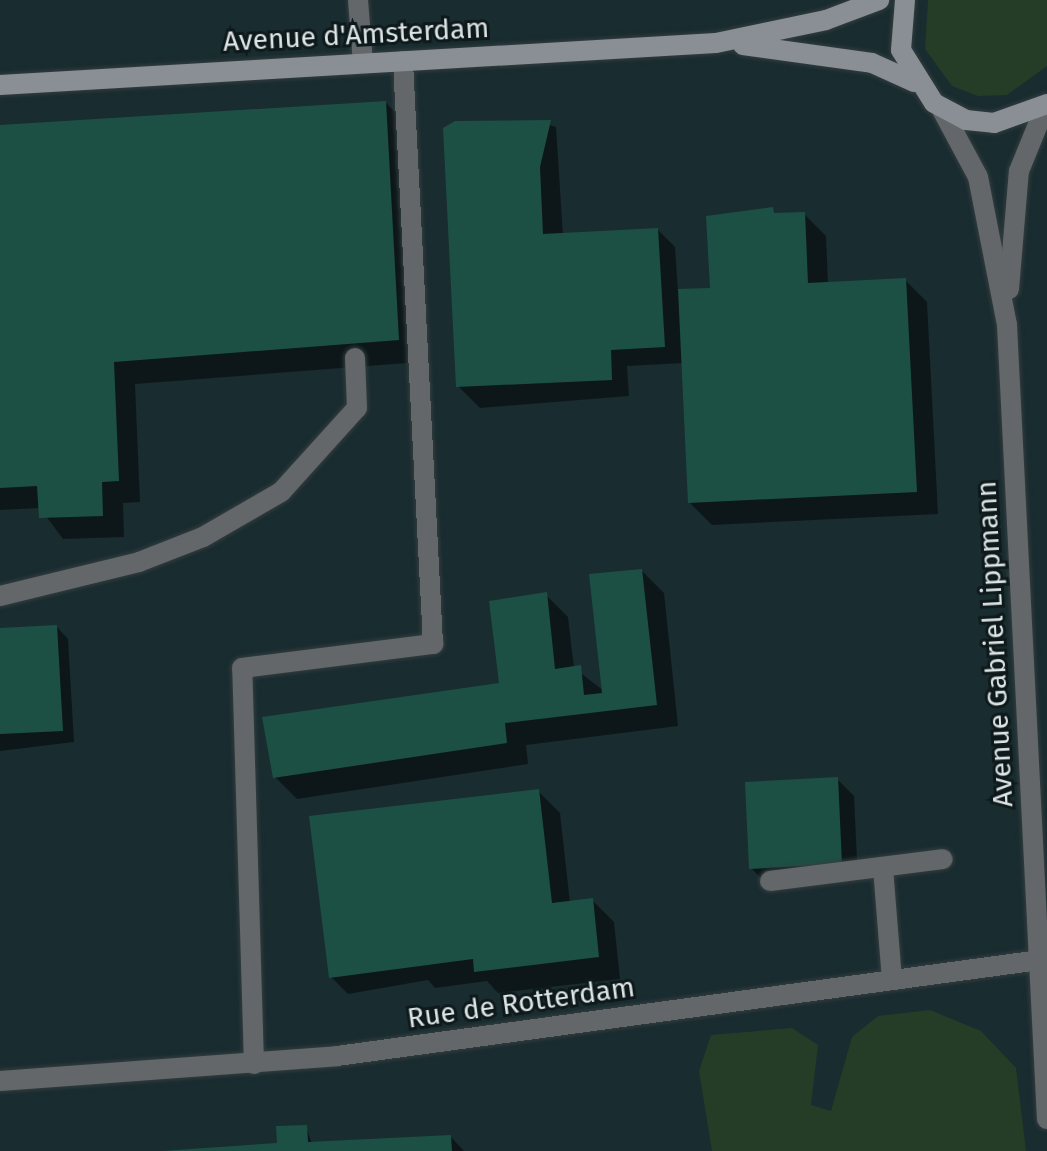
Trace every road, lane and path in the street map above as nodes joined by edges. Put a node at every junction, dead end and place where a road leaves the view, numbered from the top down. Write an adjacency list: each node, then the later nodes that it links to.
1 (358, 0): 6 (street)
2 (879, 0): 4 (street, Avenue d'Amsterdam)
3 (905, 0): 7 (street)
4 (716, 43): 5 (street, Avenue d'Amsterdam); 7 (street, Avenue d'Amsterdam)
5 (403, 61): 6 (street, Avenue d'Amsterdam); 19 (street)
6 (363, 63): 8 (street, Avenue d'Amsterdam)
7 (914, 82): 10 (street)
8 (0, 85)
9 (1047, 105): 10 (street); 11 (street, Avenue Gabriel Lippmann)
10 (941, 108): 11 (street, Avenue Gabriel Lippmann)
11 (1007, 325): 17 (street, Avenue Gabriel Lippmann)
12 (355, 358): 13 (street)
13 (0, 596)
14 (943, 859): 15 (street)
15 (883, 868): 16 (street); 18 (street)
16 (770, 881)
17 (1044, 960): 18 (street, Rue de Rotterdam); 21 (street, Avenue Gabriel Lippmann)
18 (892, 980): 19 (street, Rue de Rotterdam)
19 (254, 1064): 20 (street, Rue de Rotterdam)
20 (0, 1081)
21 (1047, 1119)

